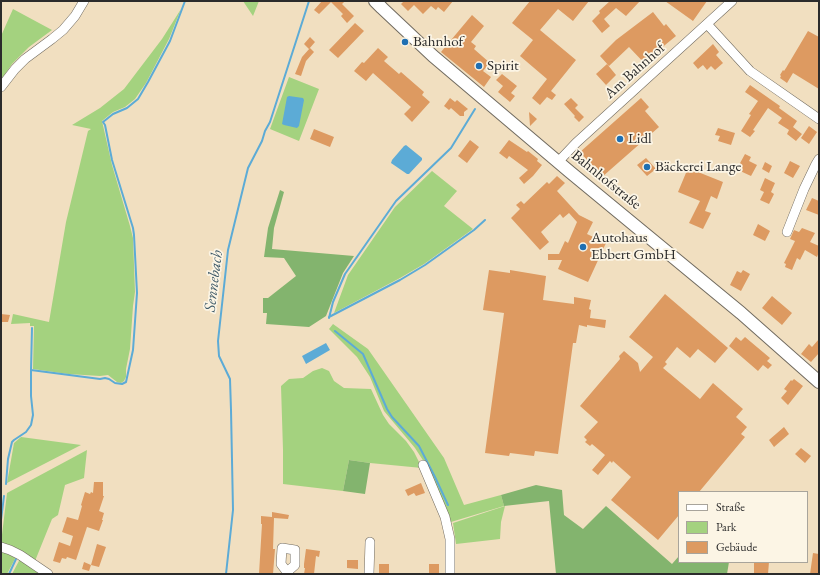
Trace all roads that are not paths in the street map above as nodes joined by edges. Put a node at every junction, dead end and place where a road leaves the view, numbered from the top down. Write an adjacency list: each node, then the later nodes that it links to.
1 (84, 1): 5 (street)
2 (376, 1): 8 (main road, Bahnhofstraße)
3 (732, 1): 4 (street, Am Bahnhof)
4 (707, 24): 6 (street); 8 (street, Am Bahnhof)
5 (1, 87)
6 (819, 119)
7 (819, 159): 9 (street)
8 (558, 162): 10 (main road, Bahnhofstraße)
9 (787, 232)
10 (819, 381)
11 (423, 465): 16 (street)
12 (370, 542): 15 (street)
13 (1, 547): 14 (street)
14 (48, 574)
15 (370, 574)
16 (450, 574)

